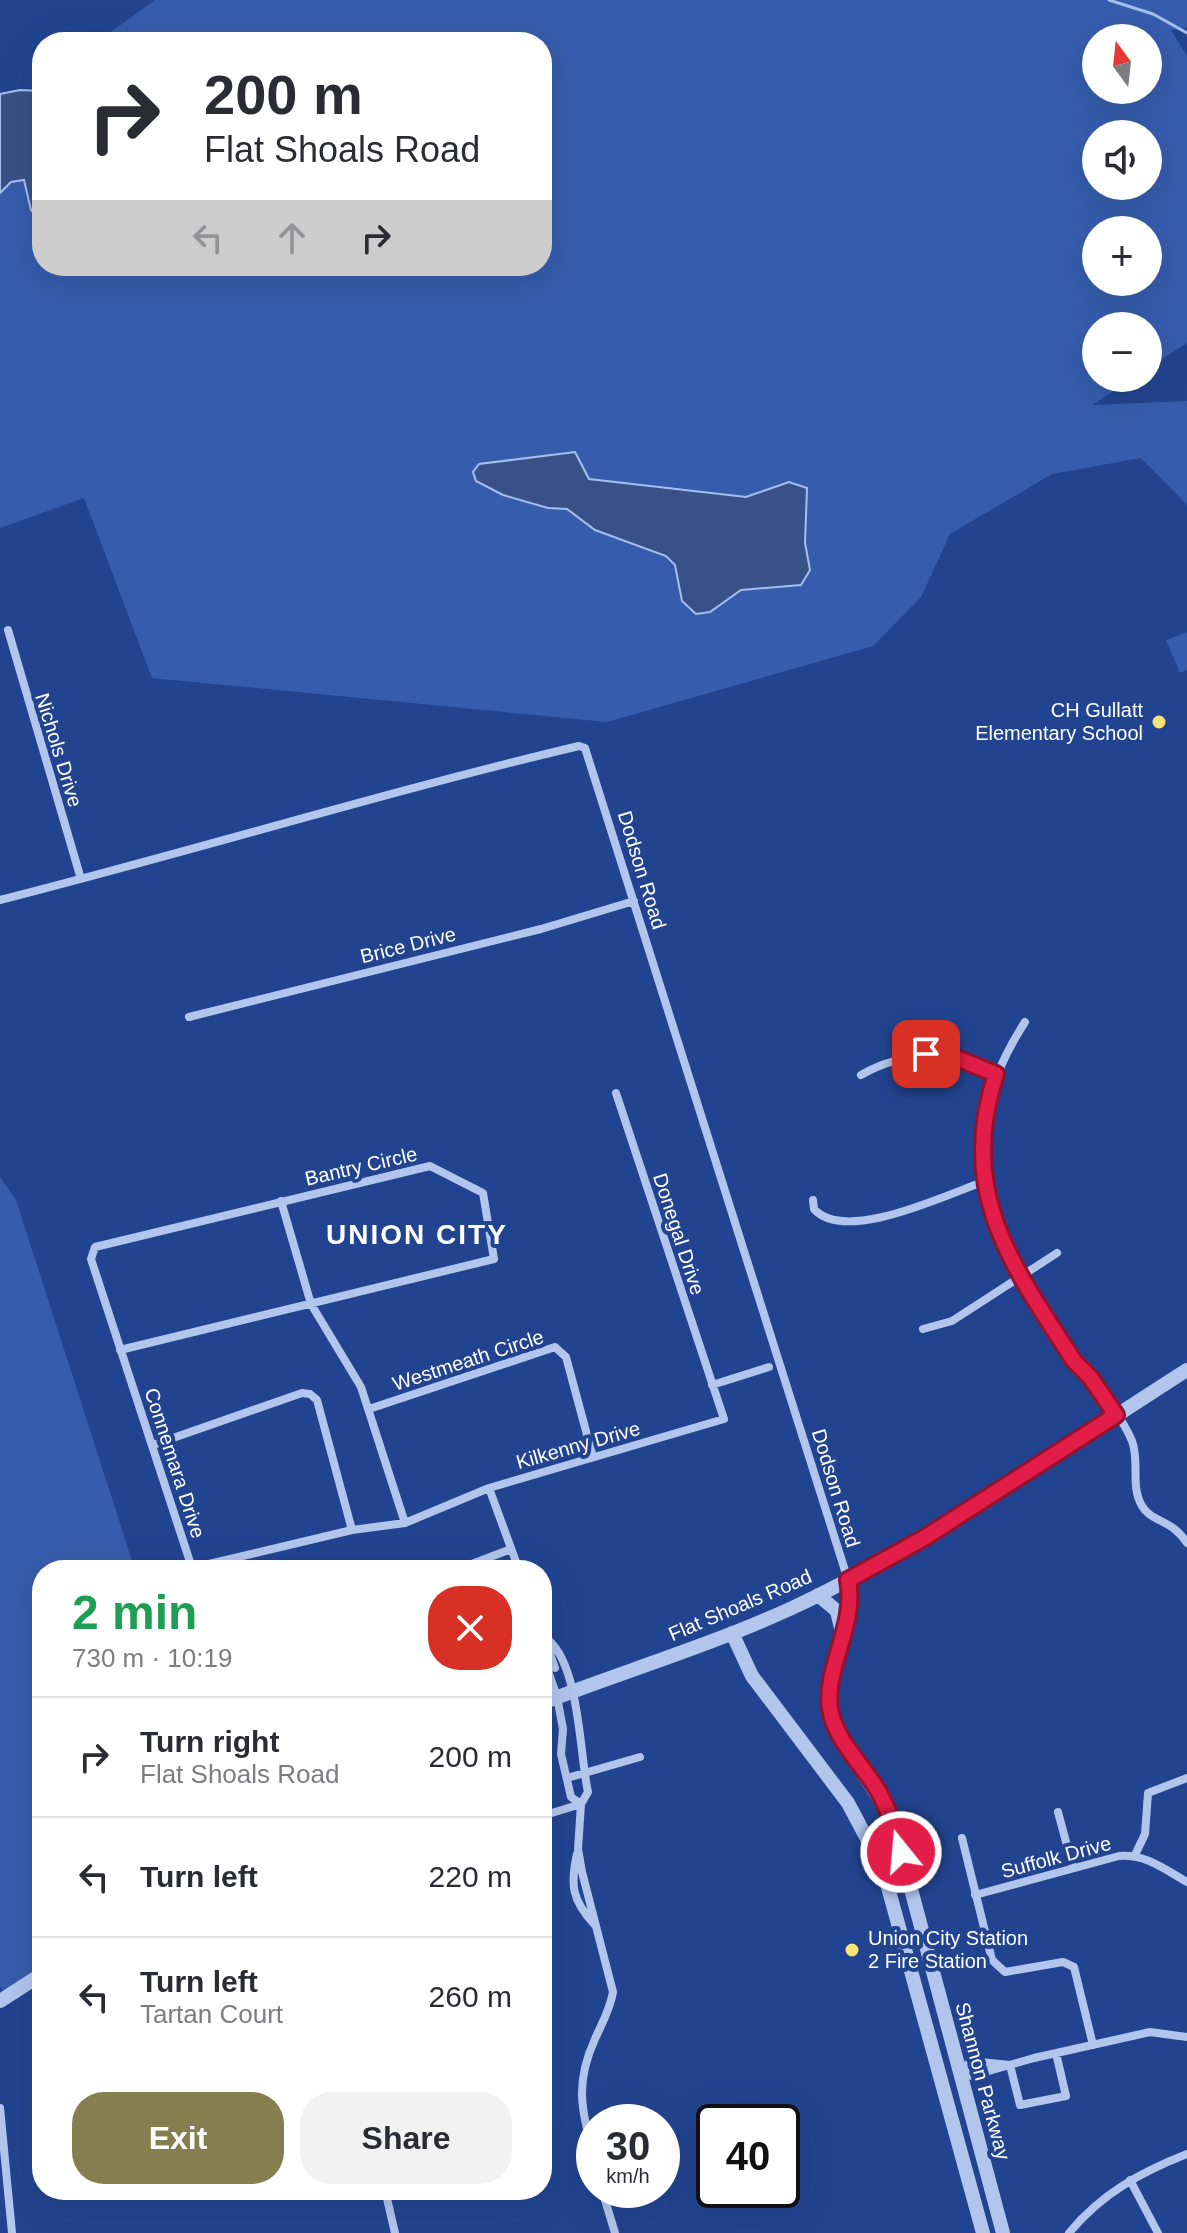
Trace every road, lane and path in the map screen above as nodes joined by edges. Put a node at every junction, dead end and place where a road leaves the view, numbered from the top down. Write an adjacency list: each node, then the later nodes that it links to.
1 (8, 630): 2 (street, Nichols Drive)
2 (81, 879): 3 (street, Dodson Road); 4 (street, Dodson Road)
3 (0, 900)
4 (634, 901): 5 (street, Brice Drive); 34 (street, Dodson Road)
5 (189, 1017)
6 (1025, 1022): 7 (street)
7 (996, 1074): 8 (street); 10 (street)
8 (861, 1075)
9 (616, 1093): 20 (street, Donegal Drive)
10 (983, 1182): 11 (street); 14 (street)
11 (813, 1200)
12 (281, 1201): 15 (street); 15 (street, Bantry Circle); 17 (street, Bantry Circle)
13 (1057, 1253): 14 (street)
14 (1020, 1277): 16 (street); 22 (street)
15 (311, 1304): 17 (street, Bantry Circle); 21 (street)
16 (923, 1329)
17 (120, 1350): 23 (street, Connemara Drive)
18 (769, 1367): 20 (street)
19 (1187, 1370): 22 (street, Flat Shoals Road)
20 (712, 1385): 24 (street, Kilkenny Drive)
21 (369, 1409): 24 (street, Westmeath Circle); 26 (street)
22 (1116, 1415): 28 (street); 34 (street, Flat Shoals Road)
23 (153, 1445): 27 (street); 30 (street, Connemara Drive)
24 (593, 1457): 25 (street, Kilkenny Drive)
25 (489, 1488): 26 (street, Kilkenny Drive); 29 (street)
26 (405, 1523): 27 (street, Kilkenny Drive)
27 (352, 1530): 31 (street, Connemara Drive)
28 (1187, 1543)
29 (511, 1549): 32 (street); 33 (street)
30 (189, 1560)
31 (226, 1560)
32 (482, 1560)
33 (515, 1560)
34 (848, 1580): 35 (street, Flat Shoals Road); 37 (street, Shannon Parkway)
35 (818, 1595): 36 (street, Flat Shoals Road); 37 (street)
36 (732, 1633): 41 (street, Flat Shoals Road); 73 (street, Shannon Parkway)
37 (844, 1640): 74 (street, Shannon Parkway)
38 (552, 1641): 40 (street)
39 (552, 1665): 40 (street)
40 (555, 1668): 41 (street); 42 (street)
41 (574, 1691): 42 (street, Flat Shoals Road); 45 (street)
42 (557, 1697): 43 (street, Flat Shoals Road); 46 (street)
43 (552, 1699)
44 (640, 1757): 45 (street)
45 (584, 1774): 46 (street); 48 (street)
46 (567, 1778): 48 (street)
47 (1187, 1778): 53 (street)
48 (581, 1804): 50 (street); 52 (street)
49 (1058, 1812): 54 (street)
50 (552, 1813)
51 (962, 1838): 56 (street)
52 (578, 1849): 57 (street); 57 (street)
53 (1135, 1855): 54 (street, Suffolk Drive); 55 (street, Suffolk Drive)
54 (1073, 1868): 56 (street, Suffolk Drive)
55 (1187, 1882)
56 (975, 1895): 61 (street)
57 (596, 1927): 64 (street)
58 (32, 1980): 59 (street)
59 (0, 2001)
60 (1187, 2037): 61 (street)
61 (1093, 2045): 62 (street)
62 (1056, 2053): 63 (street); 63 (street)
63 (1010, 2065): 63 (street)
64 (582, 2104)
65 (0, 2108): 70 (street)
66 (1187, 2154): 67 (street)
67 (1130, 2180): 75 (street); 76 (street)
68 (387, 2200): 71 (street)
69 (607, 2208): 72 (street)
70 (12, 2233)
71 (395, 2233)
72 (615, 2233)
73 (983, 2233)
74 (1003, 2233)
75 (1069, 2233)
76 (1158, 2233)

